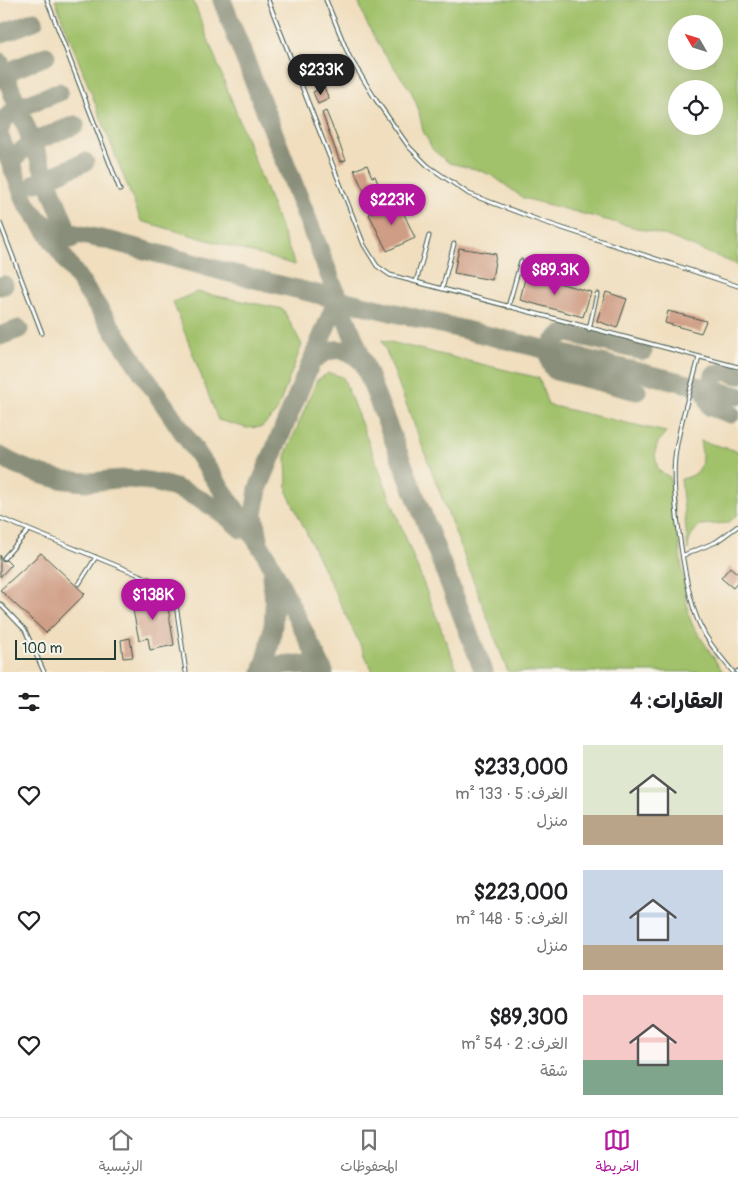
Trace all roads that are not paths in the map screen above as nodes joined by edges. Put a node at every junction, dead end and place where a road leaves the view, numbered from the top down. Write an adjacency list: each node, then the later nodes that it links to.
1 (47, 0): 4 (lane)
2 (268, 0): 9 (lane)
3 (326, 0): 10 (lane)
4 (120, 190)
5 (0, 223): 15 (lane)
6 (429, 236): 9 (lane)
7 (454, 244): 11 (lane)
8 (521, 261): 13 (lane)
9 (416, 282): 11 (lane)
10 (738, 286)
11 (442, 289): 13 (lane)
12 (597, 294): 14 (lane)
13 (508, 307): 14 (lane)
14 (589, 329): 16 (lane)
15 (42, 333)
16 (699, 357): 17 (lane); 21 (lane)
17 (738, 367)
18 (0, 518): 20 (lane)
19 (738, 526): 21 (lane)
20 (29, 530): 22 (lane); 23 (lane)
21 (684, 555): 29 (lane)
22 (96, 557): 24 (lane); 28 (lane)
23 (4, 558)
24 (79, 584)
25 (0, 604): 26 (lane)
26 (43, 671): 27 (lane)
27 (39, 672)
28 (186, 672)
29 (733, 672)

